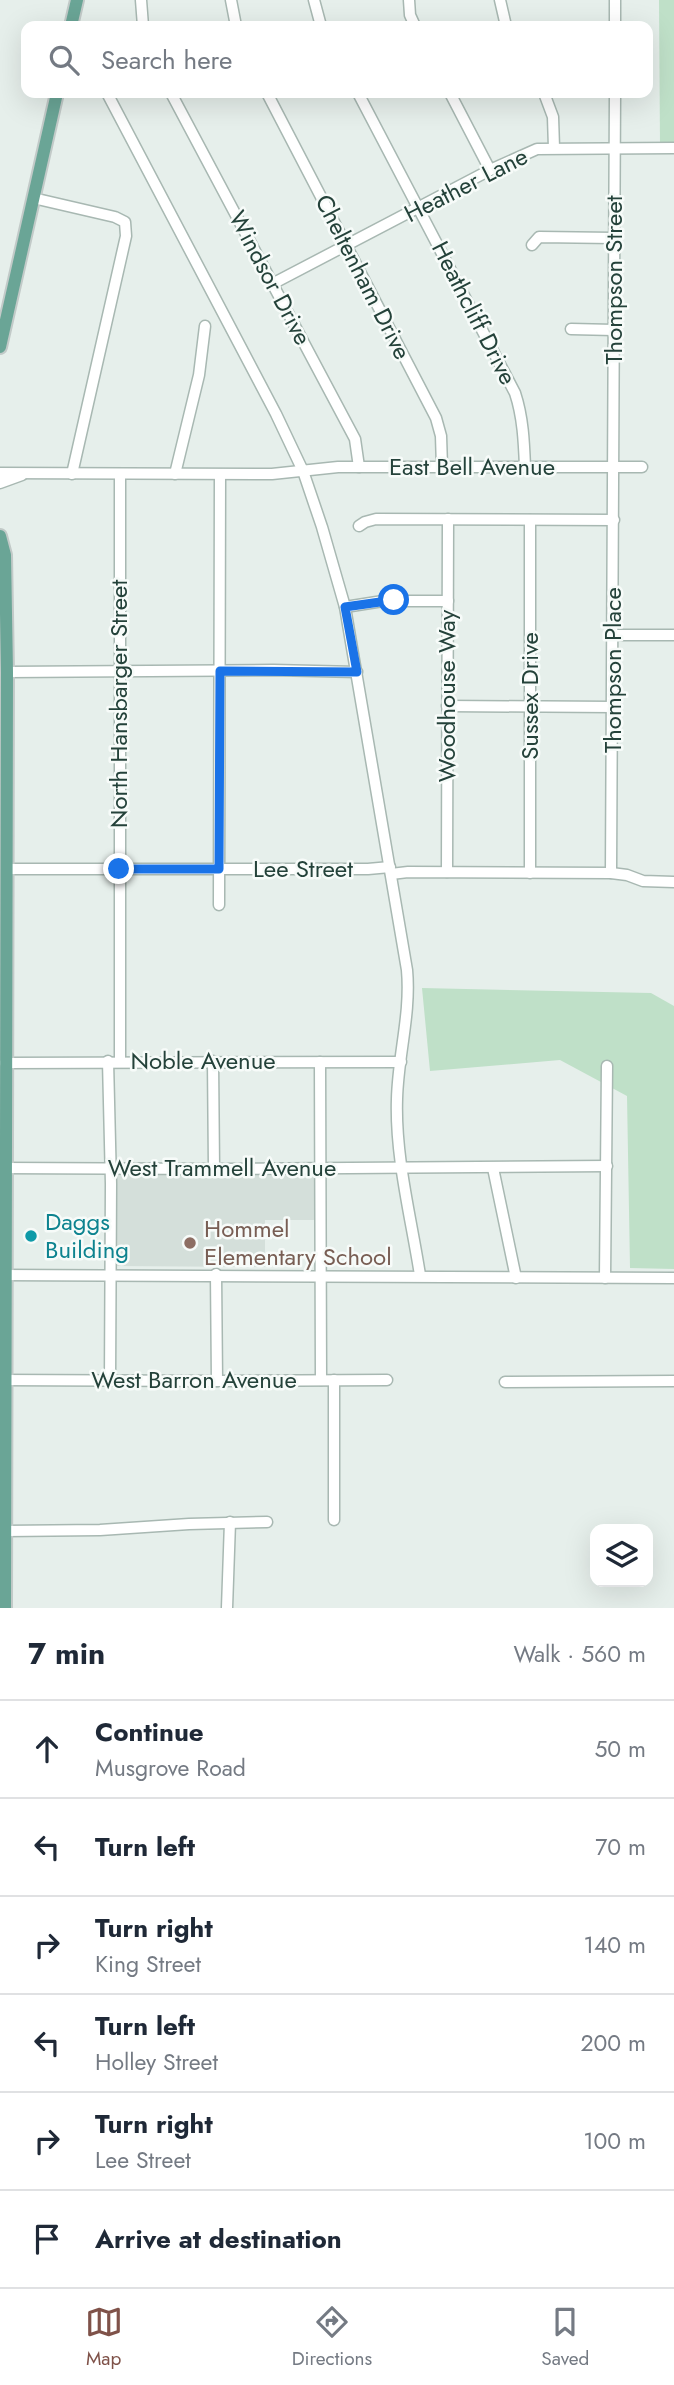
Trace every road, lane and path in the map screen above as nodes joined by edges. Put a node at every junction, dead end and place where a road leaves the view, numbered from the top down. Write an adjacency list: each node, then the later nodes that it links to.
1 (77, 0): 8 (main road)
2 (141, 0): 9 (street)
3 (231, 0): 10 (street)
4 (314, 0): 11 (street)
5 (409, 0): 12 (street)
6 (500, 0): 13 (street)
7 (615, 0): 14 (street)
8 (72, 21)
9 (143, 21)
10 (235, 21)
11 (320, 21)
12 (413, 21)
13 (505, 21)
14 (615, 21)
15 (56, 98): 27 (main road)
16 (110, 98): 42 (street)
17 (173, 98): 32 (street, Windsor Drive)
18 (270, 98): 31 (street, Cheltenham Drive)
19 (361, 98): 28 (street, Heathcliff Drive)
20 (453, 98): 26 (street)
21 (546, 98): 23 (street)
22 (615, 98): 24 (street, Thompson Street)
23 (554, 148): 24 (street, Heather Lane); 26 (street, Heather Lane)
24 (615, 148): 25 (street, Heather Lane); 29 (street, Thompson Street)
25 (674, 148)
26 (490, 170): 28 (street, Heather Lane)
27 (33, 198): 36 (main road); 45 (street)
28 (419, 208): 31 (street, Heather Lane); 39 (street, Heathcliff Drive)
29 (614, 238): 30 (street); 35 (street, Thompson Street)
30 (532, 244)
31 (346, 245): 32 (street, Heather Lane); 38 (street, Cheltenham Drive)
32 (274, 283): 37 (street, Windsor Drive)
33 (205, 326): 47 (street)
34 (571, 329): 35 (street)
35 (614, 330): 40 (street, Thompson Street)
36 (0, 347)
37 (359, 467): 38 (street, East Bell Avenue); 42 (street, East Bell Avenue)
38 (442, 467): 39 (street, East Bell Avenue)
39 (525, 467): 40 (street, East Bell Avenue)
40 (614, 467): 41 (street, East Bell Avenue); 52 (street, Thompson Place)
41 (642, 467)
42 (303, 471): 48 (street, East Bell Avenue); 56 (street)
43 (0, 473): 44 (street, East Bell Avenue)
44 (26, 473): 45 (street, East Bell Avenue); 49 (street)
45 (72, 474): 46 (street, East Bell Avenue)
46 (120, 474): 47 (street, East Bell Avenue); 59 (street, North Hansbarger Street)
47 (175, 474): 48 (street, East Bell Avenue)
48 (220, 474): 60 (street)
49 (0, 483)
50 (448, 519): 51 (street); 53 (street); 55 (street, Woodhouse Way)
51 (530, 520): 52 (street); 64 (street, Sussex Drive)
52 (614, 520): 57 (street, Thompson Place)
53 (359, 526)
54 (0, 536): 61 (main road)
55 (448, 601): 56 (street); 63 (street, Woodhouse Way)
56 (345, 607): 62 (street)
57 (613, 635): 58 (street); 65 (street, Thompson Place)
58 (674, 635)
59 (119, 671): 60 (street); 61 (street); 67 (street, North Hansbarger Street)
60 (220, 671): 62 (street); 68 (street)
61 (7, 672): 66 (main road)
62 (357, 672): 69 (street)
63 (447, 706): 64 (street); 70 (street, Woodhouse Way)
64 (530, 707): 65 (street); 71 (street, Sussex Drive)
65 (612, 707): 72 (street, Thompson Place)
66 (7, 869): 67 (street, Lee Street); 80 (main road)
67 (119, 869): 68 (street, Lee Street); 76 (street, North Hansbarger Street)
68 (219, 869): 69 (street, Lee Street); 74 (street)
69 (391, 871): 70 (street, Lee Street); 79 (street)
70 (447, 873): 71 (street, Lee Street)
71 (530, 873): 72 (street, Lee Street)
72 (611, 873): 73 (street, Lee Street)
73 (674, 882)
74 (219, 905)
75 (108, 1061): 76 (street, Noble Avenue); 80 (street, Noble Avenue); 87 (street)
76 (120, 1061): 77 (street, Noble Avenue)
77 (213, 1061): 78 (street, Noble Avenue); 88 (street)
78 (320, 1062): 79 (street, Noble Avenue); 85 (street)
79 (401, 1062): 83 (street)
80 (5, 1063): 84 (main road)
81 (607, 1066): 82 (street)
82 (607, 1166): 86 (street, West Trammell Avenue); 95 (street)
83 (402, 1167): 85 (street, West Trammell Avenue); 86 (street, West Trammell Avenue); 93 (street)
84 (3, 1168): 87 (street, West Trammell Avenue); 90 (main road)
85 (320, 1168): 88 (street, West Trammell Avenue); 92 (street)
86 (493, 1168): 94 (street)
87 (110, 1169): 88 (street, West Trammell Avenue); 91 (street)
88 (214, 1169)
89 (216, 1274): 91 (street); 92 (street); 102 (street)
90 (2, 1275): 91 (street); 97 (main road)
91 (109, 1275): 101 (street)
92 (322, 1275): 93 (street); 98 (street)
93 (420, 1275): 94 (street)
94 (516, 1278): 95 (street)
95 (605, 1278): 96 (street)
96 (674, 1278)
97 (2, 1380): 101 (street, West Barron Avenue); 105 (main road)
98 (321, 1380): 99 (street, West Barron Avenue); 102 (street, West Barron Avenue)
99 (334, 1380): 100 (street, West Barron Avenue); 106 (street)
100 (387, 1380)
101 (110, 1381): 102 (street, West Barron Avenue)
102 (217, 1381)
103 (674, 1381): 104 (street)
104 (505, 1382)
105 (2, 1486): 109 (main road)
106 (334, 1520)
107 (230, 1522): 108 (street); 109 (street); 111 (street)
108 (267, 1522)
109 (5, 1531): 110 (main road)
110 (5, 1608)
111 (227, 1608)

